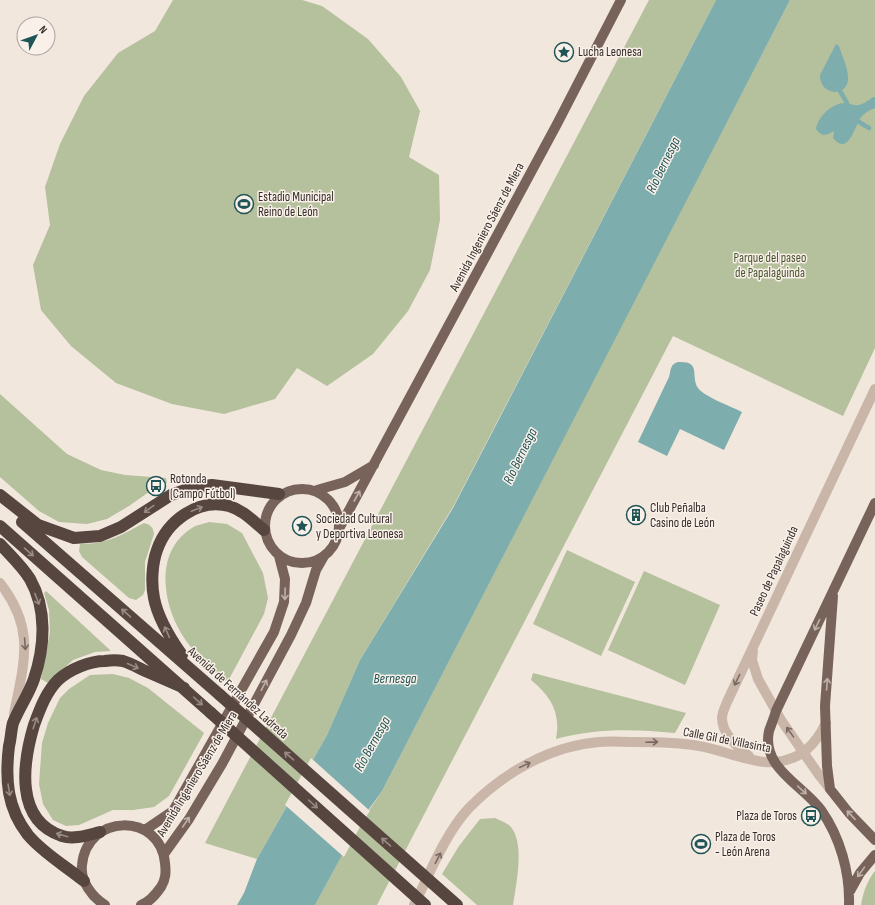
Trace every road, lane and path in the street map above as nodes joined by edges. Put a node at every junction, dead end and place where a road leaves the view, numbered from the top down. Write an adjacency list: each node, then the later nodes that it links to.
1 (621, 0): 3 (main road, Avenida Ingeniero Sáenz de Miera)
2 (875, 389): 17 (street, Paseo de Papalaguinda)
3 (374, 465): 4 (main road); 10 (main road, Avenida Ingeniero Sáenz de Miera, one-way to 3)
4 (317, 490): 5 (main road); 10 (main road)
5 (279, 494): 6 (highway, one-way to 6); 11 (main road)
6 (0, 495)
7 (0, 503): 18 (highway, Avenida de Fernández Ladreda, one-way to 7)
8 (875, 503): 16 (main road)
9 (0, 526): 19 (highway, one-way to 19)
10 (340, 527): 14 (main road)
11 (264, 530): 13 (main road); 18 (highway, one-way to 11)
12 (0, 544): 22 (highway, one-way to 22)
13 (279, 556): 14 (main road); 27 (main road, Avenida Ingeniero Sáenz de Miera, one-way to 27)
14 (324, 556): 30 (main road, Avenida Ingeniero Sáenz de Miera, one-way to 14)
15 (0, 583): 22 (street, one-way to 22)
16 (834, 590): 20 (main road, one-way to 20); 21 (main road, one-way to 16)
17 (754, 645): 20 (street); 24 (street, Paseo de Papalaguinda, one-way to 24)
18 (198, 675): 38 (highway, Avenida de Fernández Ladreda, one-way to 18, bridge)
19 (184, 688): 28 (highway, one-way to 19); 37 (highway, one-way to 37, bridge)
20 (776, 711): 23 (street, one-way to 20); 25 (main road)
21 (826, 723): 23 (street); 26 (main road)
22 (13, 724): 32 (highway, one-way to 32)
23 (804, 752): 25 (street); 26 (street)
24 (752, 759): 25 (street, Calle Gil de Villasinta); 36 (street, Calle Gil de Villasinta, one-way to 24)
25 (774, 762): 33 (main road, one-way to 33)
26 (830, 789): 29 (main road, one-way to 26)
27 (145, 830): 28 (main road); 30 (main road)
28 (100, 832): 32 (main road)
29 (875, 840)
30 (164, 854): 35 (main road)
31 (875, 855): 33 (main road, one-way to 33)
32 (84, 881): 34 (main road)
33 (850, 890): 39 (main road)
34 (100, 903)
35 (143, 905)
36 (414, 905)
37 (425, 905)
38 (457, 905)
39 (849, 905)

